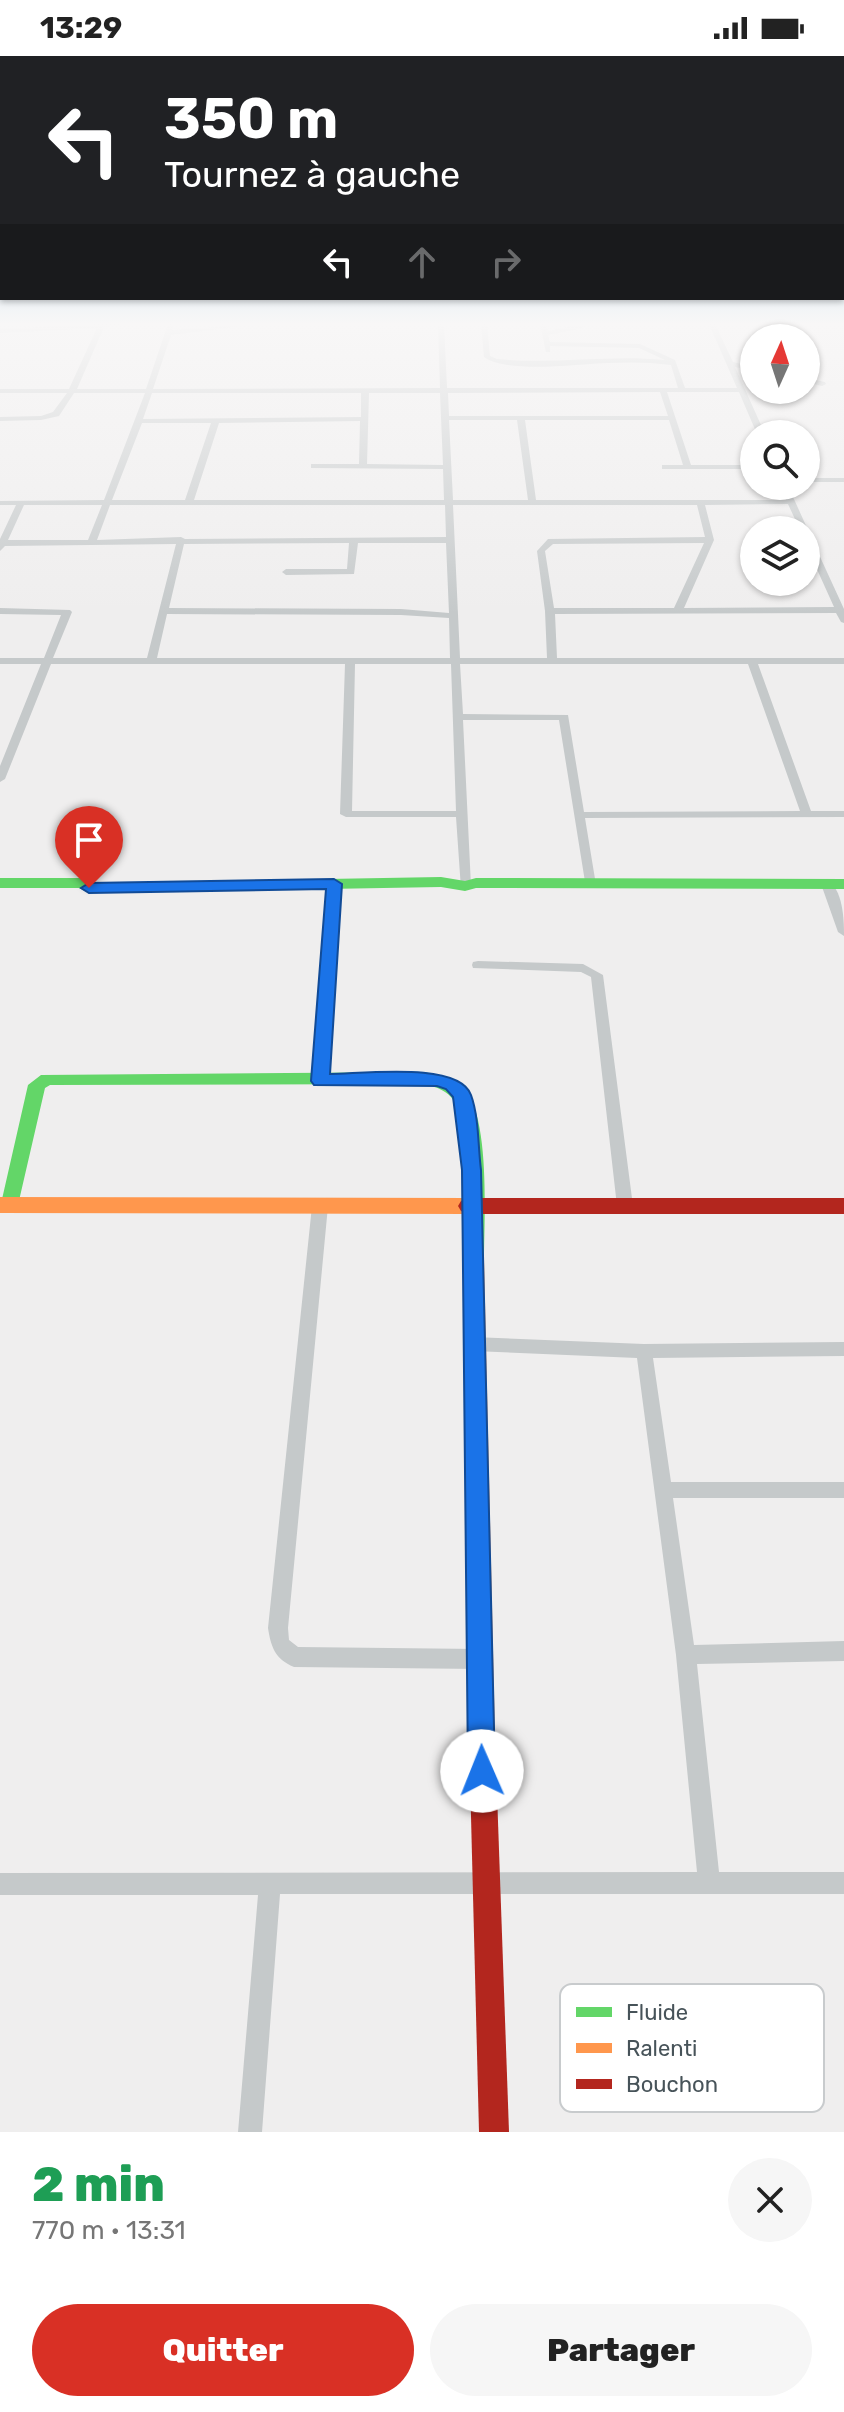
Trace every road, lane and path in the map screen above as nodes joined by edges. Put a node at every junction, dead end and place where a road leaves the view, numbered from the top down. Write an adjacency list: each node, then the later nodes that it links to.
1 (216, 420): 16 (street)
2 (139, 421): 3 (street); 23 (street)
3 (148, 421)
4 (362, 421): 9 (street)
5 (445, 421): 10 (street)
6 (521, 421): 18 (street)
7 (671, 421): 12 (street)
8 (314, 466): 9 (street)
9 (363, 466): 10 (street)
10 (447, 467): 17 (street)
11 (665, 467): 12 (street)
12 (688, 467): 13 (street)
13 (740, 467)
14 (820, 480): 15 (street)
15 (844, 480)
16 (189, 502): 17 (street); 23 (street)
17 (448, 502): 18 (street); 27 (street)
18 (532, 502): 19 (street)
19 (700, 502): 20 (street); 28 (street)
20 (792, 502): 24 (street)
21 (0, 503): 22 (street)
22 (21, 503): 23 (street); 30 (street)
23 (105, 503): 29 (street)
24 (798, 516)
25 (354, 539): 26 (street); 27 (street); 32 (street)
26 (181, 540): 29 (street); 37 (street)
27 (450, 540): 40 (street)
28 (710, 540): 35 (street); 38 (street)
29 (92, 541): 30 (street)
30 (1, 544)
31 (820, 566): 33 (street)
32 (286, 572)
33 (830, 588): 34 (street); 39 (street)
34 (844, 588)
35 (678, 610): 38 (street); 39 (street)
36 (0, 611): 42 (street)
37 (163, 611): 40 (street); 43 (street)
38 (550, 611): 46 (street)
39 (842, 615)
40 (454, 616): 45 (street)
41 (0, 661): 42 (street)
42 (47, 661): 43 (street); 50 (street)
43 (151, 661): 44 (street)
44 (350, 661): 45 (street); 51 (street)
45 (455, 661): 46 (street); 49 (street)
46 (552, 661): 47 (street)
47 (752, 661): 48 (street); 52 (street)
48 (844, 661)
49 (457, 717): 51 (street); 54 (street)
50 (0, 779)
51 (462, 814): 59 (street)
52 (807, 814): 53 (street); 54 (street)
53 (844, 814)
54 (579, 815): 58 (street)
55 (0, 883): 56 (street)
56 (334, 884): 59 (street); 62 (street)
57 (835, 884): 58 (street); 60 (street)
58 (590, 885): 59 (street)
59 (465, 886)
60 (844, 932)
61 (478, 965): 66 (street)
62 (320, 1081): 63 (street); 65 (street)
63 (4, 1205): 64 (street)
64 (320, 1206): 65 (street); 75 (street)
65 (471, 1206): 66 (street); 68 (street)
66 (625, 1206): 67 (street)
67 (844, 1206)
68 (473, 1344): 70 (street); 75 (street)
69 (844, 1349): 70 (street)
70 (644, 1351): 71 (street)
71 (663, 1490): 72 (street); 74 (street)
72 (844, 1490)
73 (844, 1651): 74 (street)
74 (686, 1655): 76 (street)
75 (479, 1659): 80 (street)
76 (709, 1883): 77 (street); 80 (street)
77 (844, 1883)
78 (0, 1884): 79 (street)
79 (270, 1884): 80 (street); 81 (street)
80 (485, 1884): 82 (street)
81 (250, 2132)
82 (494, 2132)

